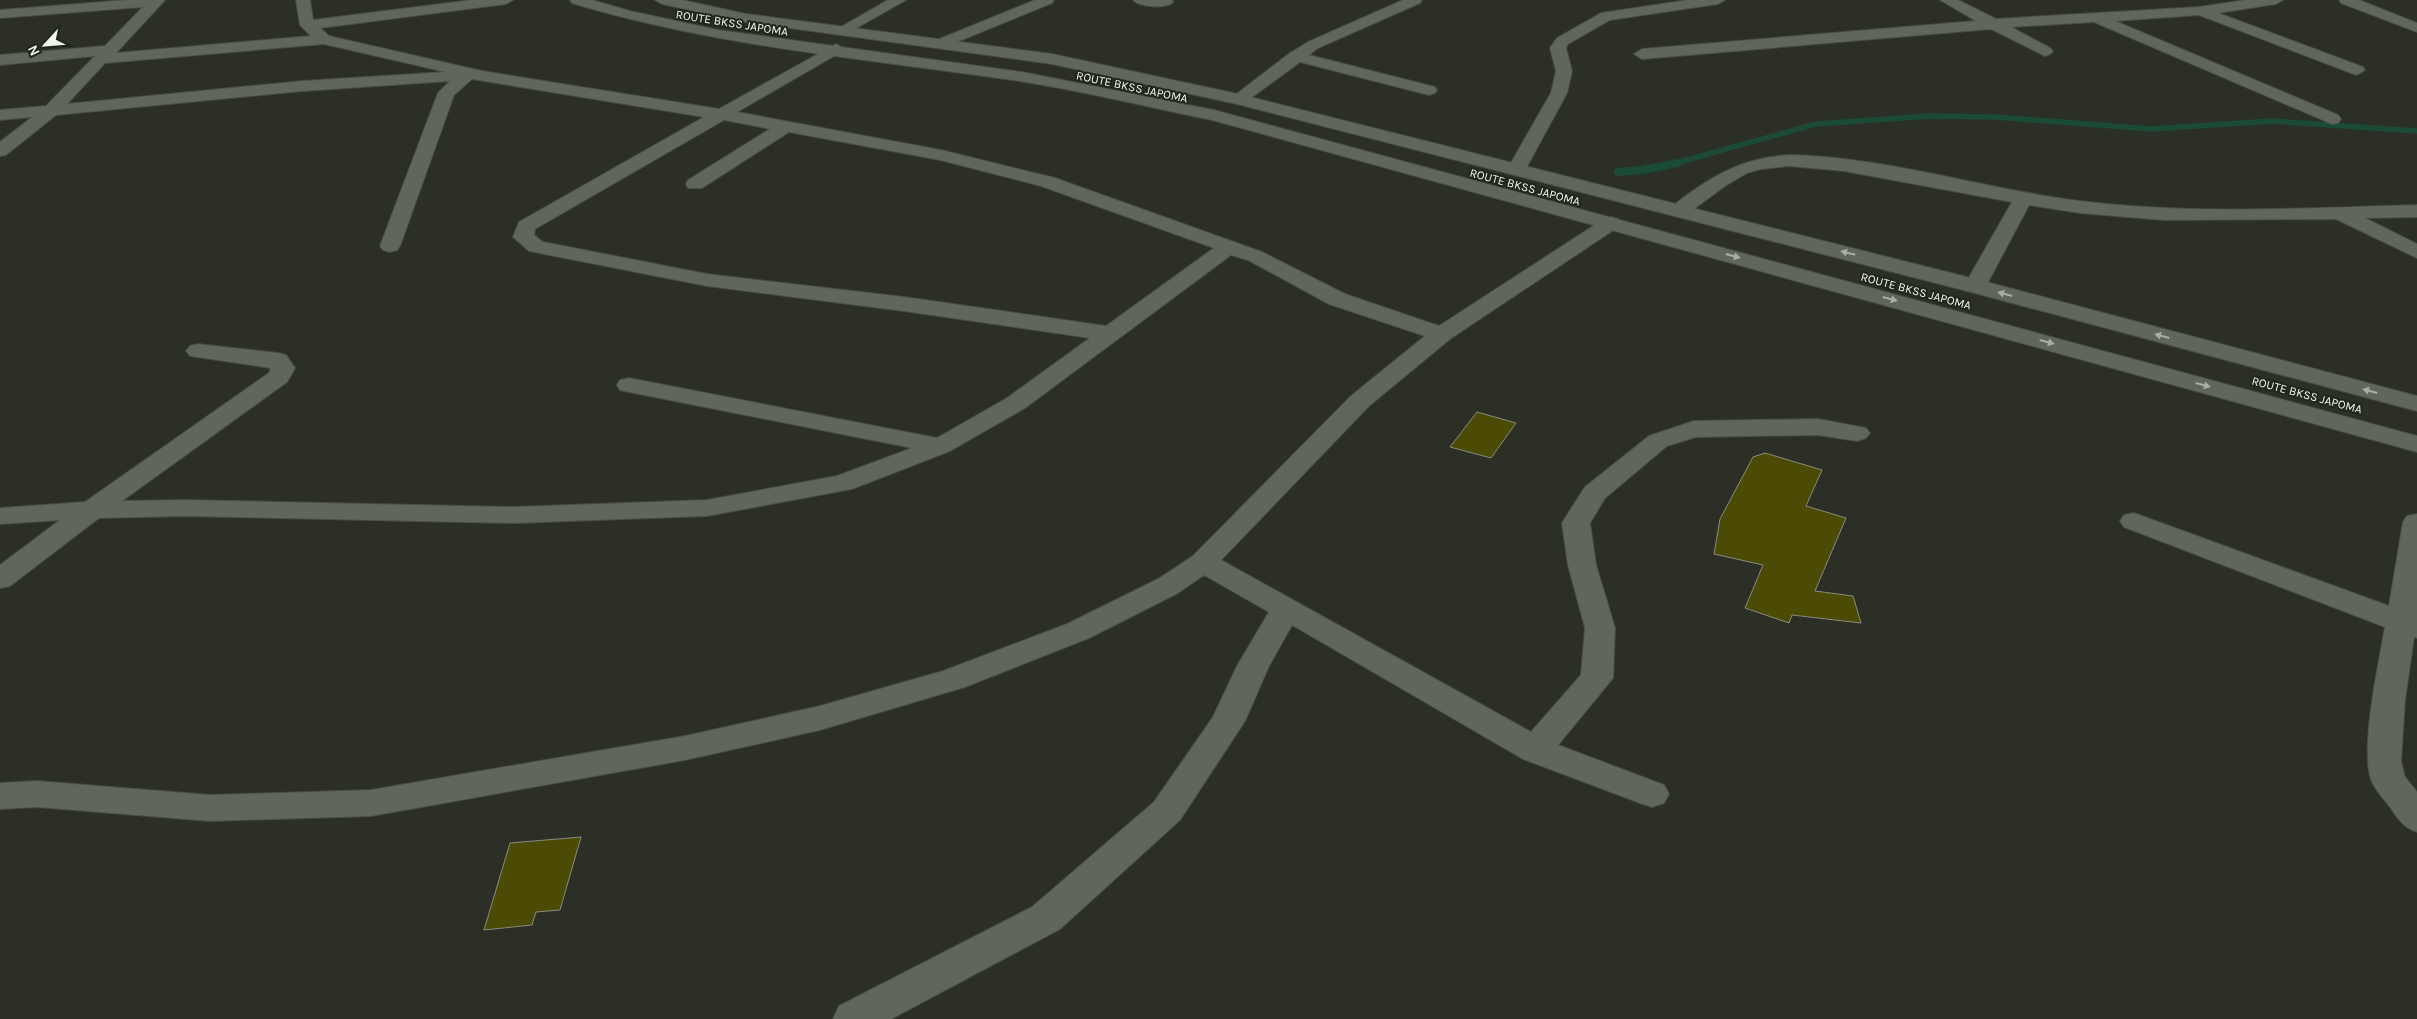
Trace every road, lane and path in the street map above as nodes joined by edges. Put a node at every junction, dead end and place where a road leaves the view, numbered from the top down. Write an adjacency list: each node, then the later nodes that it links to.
1 (303, 0): 22 (street)
2 (506, 0): 22 (street)
3 (577, 0): 25 (street)
4 (622, 0): 58 (street, ROUTE BKSS JAPOMA)
5 (662, 0): 25 (street)
6 (899, 0): 17 (street)
7 (1048, 0): 26 (street)
8 (1140, 0): 16 (street)
9 (1415, 0): 30 (street)
10 (1718, 0): 42 (street)
11 (1947, 0): 21 (street)
12 (2276, 0): 18 (street)
13 (2346, 0): 23 (street)
14 (157, 1): 19 (street); 28 (street)
15 (863, 2): 17 (street)
16 (1166, 2)
17 (886, 9): 25 (street)
18 (2199, 11): 20 (street); 32 (street)
19 (0, 14)
20 (2095, 18): 21 (street); 39 (street)
21 (1994, 24): 27 (street); 29 (street)
22 (307, 25): 24 (street)
23 (2417, 28)
24 (324, 39): 28 (street); 33 (street)
25 (839, 40): 26 (street); 38 (street); 48 (street)
26 (942, 43): 35 (street)
27 (2045, 51)
28 (106, 54): 31 (street); 36 (street)
29 (1642, 54)
30 (1295, 56): 34 (street); 35 (street)
31 (0, 60)
32 (2357, 70)
33 (474, 76): 36 (street); 38 (street); 49 (street)
34 (1429, 90)
35 (1238, 98): 42 (street)
36 (50, 111): 37 (street); 41 (street)
37 (0, 115)
38 (724, 115): 40 (street); 53 (street)
39 (2332, 119)
40 (785, 127): 43 (street); 50 (street)
41 (0, 151)
42 (1516, 168): 45 (street)
43 (695, 184)
44 (2024, 197): 45 (street); 47 (street); 52 (street)
45 (1680, 210): 52 (street, one-way to 45)
46 (2417, 211): 47 (street)
47 (2338, 212): 51 (street)
48 (1611, 222): 54 (street); 60 (street, one-way to 60)
49 (390, 246)
50 (1227, 248): 53 (street); 54 (street)
51 (2417, 252)
52 (1975, 286): 57 (street, one-way to 52)
53 (1110, 334): 61 (street)
54 (1442, 334): 66 (street)
55 (198, 351): 62 (street)
56 (629, 385): 61 (street)
57 (2417, 404)
58 (2350, 407)
59 (1857, 433): 70 (street)
60 (2417, 444)
61 (941, 446): 62 (street)
62 (92, 510): 63 (street); 67 (street)
63 (0, 516)
64 (2134, 521): 69 (street)
65 (2417, 522): 69 (street)
66 (1203, 562): 68 (street); 72 (street)
67 (0, 579)
68 (1286, 609): 70 (street); 74 (street)
69 (2408, 625): 73 (street)
70 (1535, 750): 71 (street)
71 (1652, 794)
72 (0, 796)
73 (2417, 818)
74 (853, 1019)

